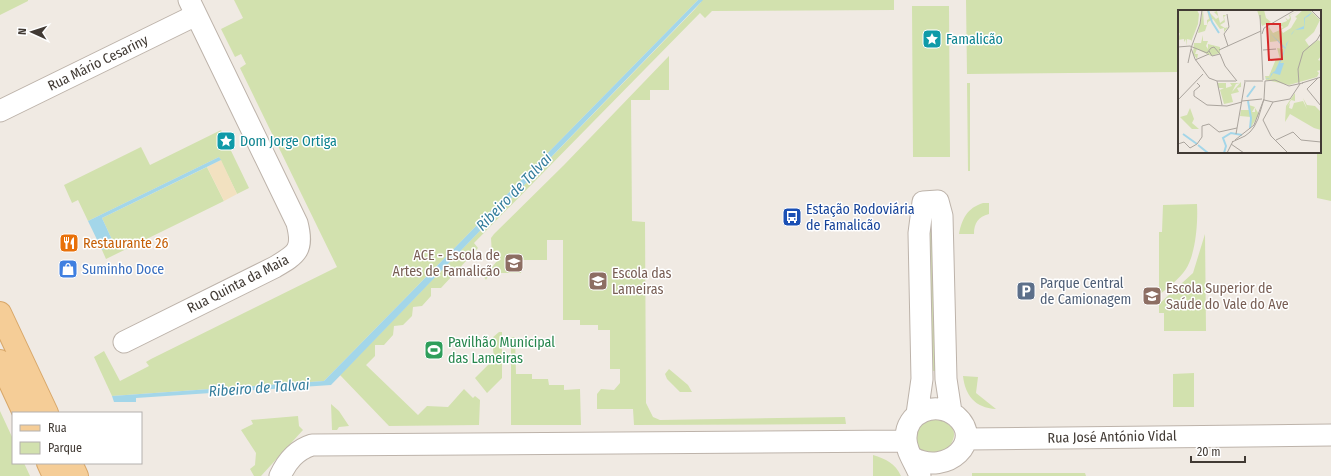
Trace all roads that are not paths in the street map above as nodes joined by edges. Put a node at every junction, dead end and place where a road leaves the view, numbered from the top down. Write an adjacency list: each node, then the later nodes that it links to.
1 (193, 7): 2 (street, Rua Mário Cesariny); 4 (street, Rua Quinta da Maia)
2 (0, 111)
3 (0, 313): 7 (main road)
4 (124, 342)
5 (0, 361): 6 (main road)
6 (24, 412)
7 (47, 412)
8 (951, 412): 9 (street); 9 (street); 11 (street)
9 (917, 414): 12 (street)
10 (1331, 435): 11 (street, Rua José António Vidal)
11 (966, 439): 15 (street)
12 (913, 458): 15 (street); 18 (street)
13 (48, 464): 16 (main road)
14 (71, 464): 17 (main road)
15 (951, 470)
16 (54, 476)
17 (77, 476)
18 (280, 476)

